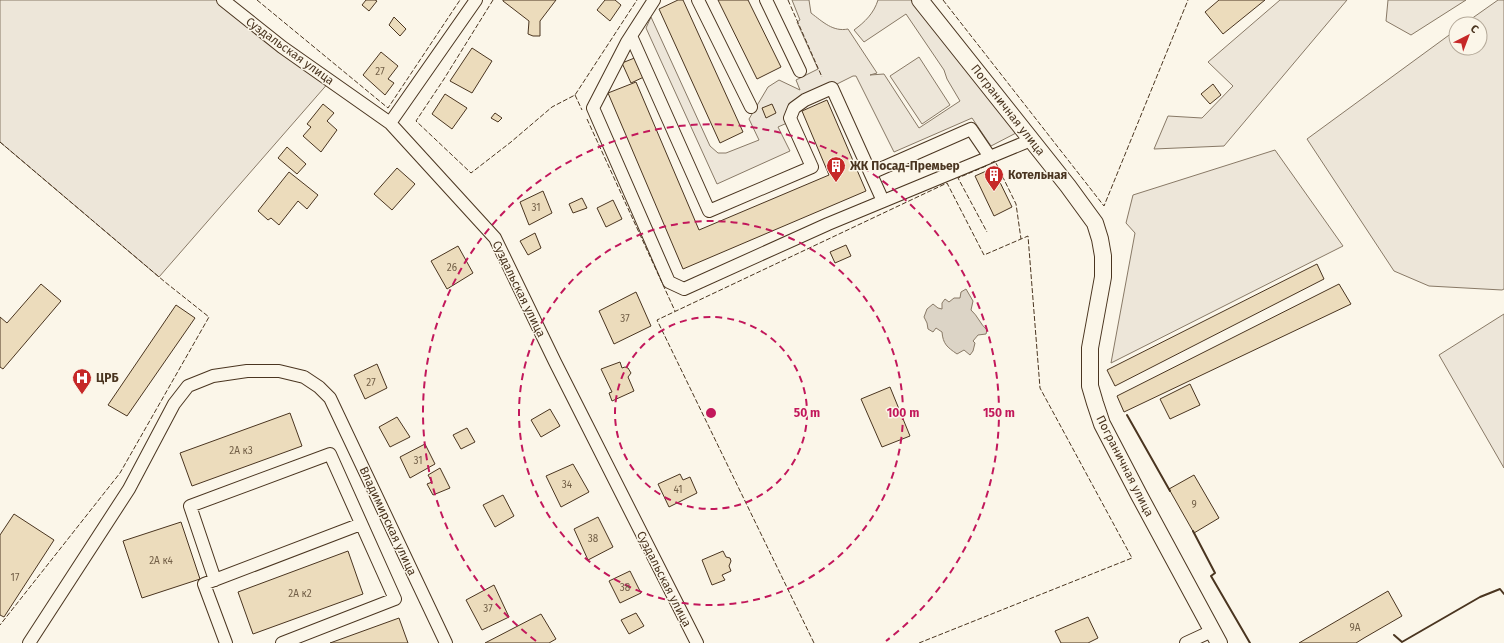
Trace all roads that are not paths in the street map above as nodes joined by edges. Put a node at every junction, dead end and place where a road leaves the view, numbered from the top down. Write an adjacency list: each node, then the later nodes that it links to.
1 (223, 0): 10 (street, Суздальская улица)
2 (476, 0): 10 (street)
3 (654, 0): 7 (street)
4 (698, 0): 9 (street)
5 (766, 0): 8 (street)
6 (920, 0): 11 (street, Пограничная улица)
7 (631, 36): 13 (street); 14 (street)
8 (800, 71)
9 (751, 107)
10 (390, 122): 22 (street, Суздальская улица)
11 (1031, 140): 12 (street); 17 (street, Пограничная улица)
12 (990, 157): 13 (street); 14 (street)
13 (871, 174): 14 (street)
14 (883, 201)
15 (361, 524): 16 (street); 16 (street); 20 (street)
16 (215, 580): 19 (street)
17 (1216, 637): 23 (street)
18 (29, 643): 21 (street, Владимирская улица)
19 (226, 643)
20 (282, 643)
21 (446, 643)
22 (696, 643)
23 (1186, 643)

